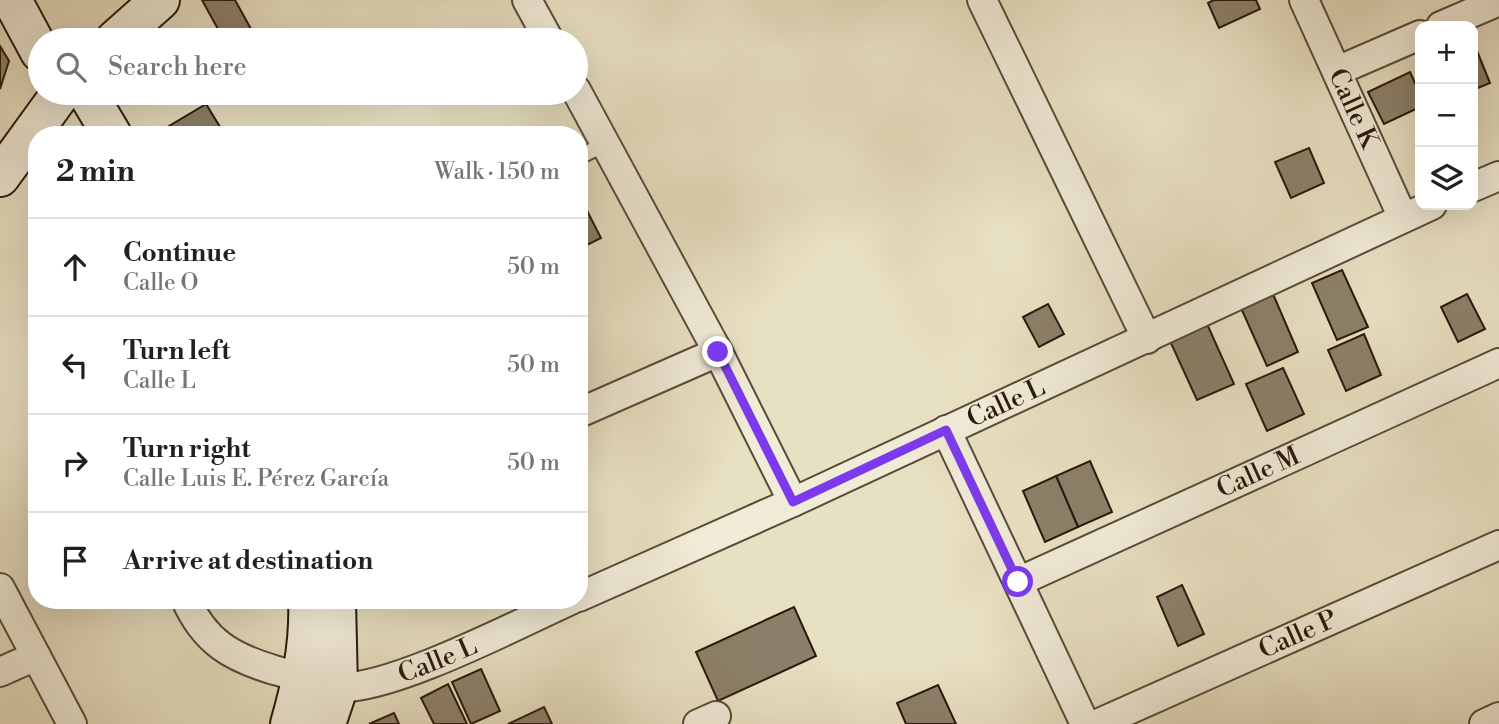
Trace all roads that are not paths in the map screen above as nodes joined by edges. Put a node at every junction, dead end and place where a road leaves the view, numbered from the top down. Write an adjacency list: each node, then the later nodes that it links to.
1 (12, 0): 12 (street)
2 (32, 0): 9 (street)
3 (160, 0): 10 (street)
4 (527, 0): 11 (street)
5 (982, 0): 30 (street)
6 (1304, 0): 14 (street, Calle K)
7 (1499, 1): 8 (street)
8 (1453, 21)
9 (49, 28)
10 (128, 28)
11 (542, 28)
12 (28, 30)
13 (1415, 37): 14 (street)
14 (1337, 71): 29 (street, Calle K)
15 (53, 105): 19 (street)
16 (68, 105): 20 (street)
17 (94, 105): 21 (street)
18 (584, 105): 23 (street)
19 (38, 126)
20 (79, 126)
21 (107, 126)
22 (28, 139): 26 (street)
23 (605, 144): 24 (lane); 31 (street)
24 (588, 152)
25 (1499, 176): 27 (street)
26 (0, 177)
27 (1478, 185)
28 (1421, 210): 29 (street, Calle L)
29 (1403, 218): 30 (street, Calle L)
30 (1147, 339): 34 (street, Calle L)
31 (718, 352): 33 (street); 35 (street)
32 (1499, 363): 37 (street, Calle M)
33 (588, 409)
34 (946, 430): 35 (street, Calle L); 37 (street)
35 (793, 502): 39 (street, Calle L)
36 (1499, 545): 52 (street, Calle P)
37 (1018, 582): 51 (street)
38 (0, 589): 44 (street)
39 (588, 593)
40 (190, 609): 46 (street)
41 (308, 609): 46 (street)
42 (335, 609): 46 (street)
43 (551, 609): 46 (street, Calle L)
44 (36, 656): 45 (street); 48 (street)
45 (0, 672)
46 (321, 683): 49 (street); 50 (street)
47 (1499, 717): 53 (street)
48 (72, 724)
49 (290, 724)
50 (327, 724)
51 (1085, 724)
52 (1097, 724)
53 (1484, 724)

